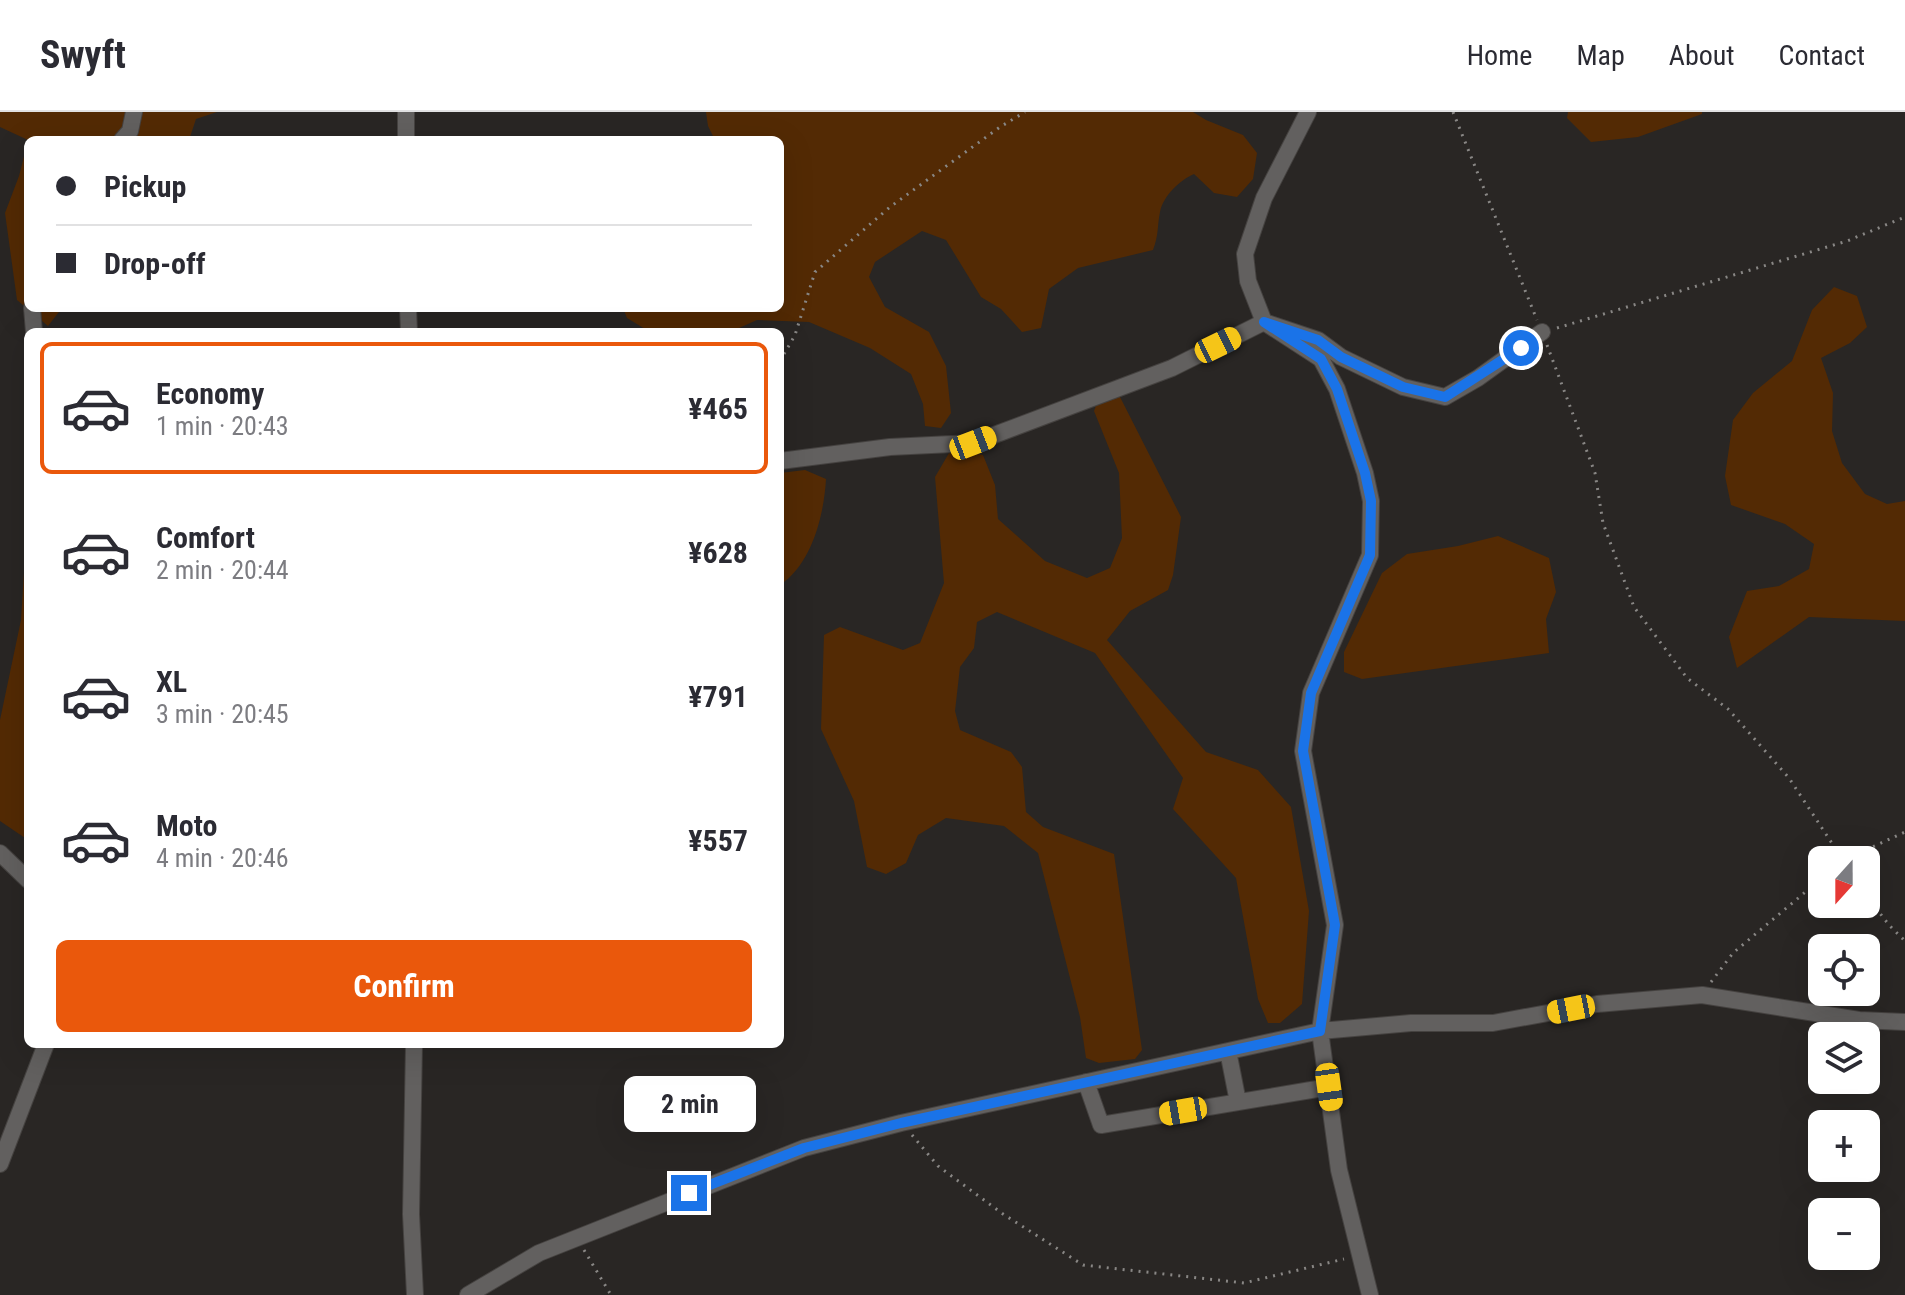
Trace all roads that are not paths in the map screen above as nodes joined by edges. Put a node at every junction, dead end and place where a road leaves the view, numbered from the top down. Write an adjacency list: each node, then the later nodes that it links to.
1 (134, 112): 4 (street)
2 (406, 112): 5 (street)
3 (1308, 112): 6 (street)
4 (126, 136)
5 (406, 136)
6 (1264, 322): 7 (street); 8 (street); 12 (street)
7 (1542, 332)
8 (784, 460)
9 (0, 853): 10 (street)
10 (24, 876)
11 (1905, 1022): 12 (street)
12 (1320, 1031): 15 (street); 17 (street)
13 (44, 1048): 19 (street)
14 (414, 1048): 20 (street)
15 (1228, 1051): 16 (street); 18 (street)
16 (1086, 1082): 18 (street); 21 (street)
17 (1329, 1087): 18 (street); 22 (street)
18 (1238, 1102)
19 (0, 1164)
20 (415, 1295)
21 (468, 1295)
22 (1370, 1295)

